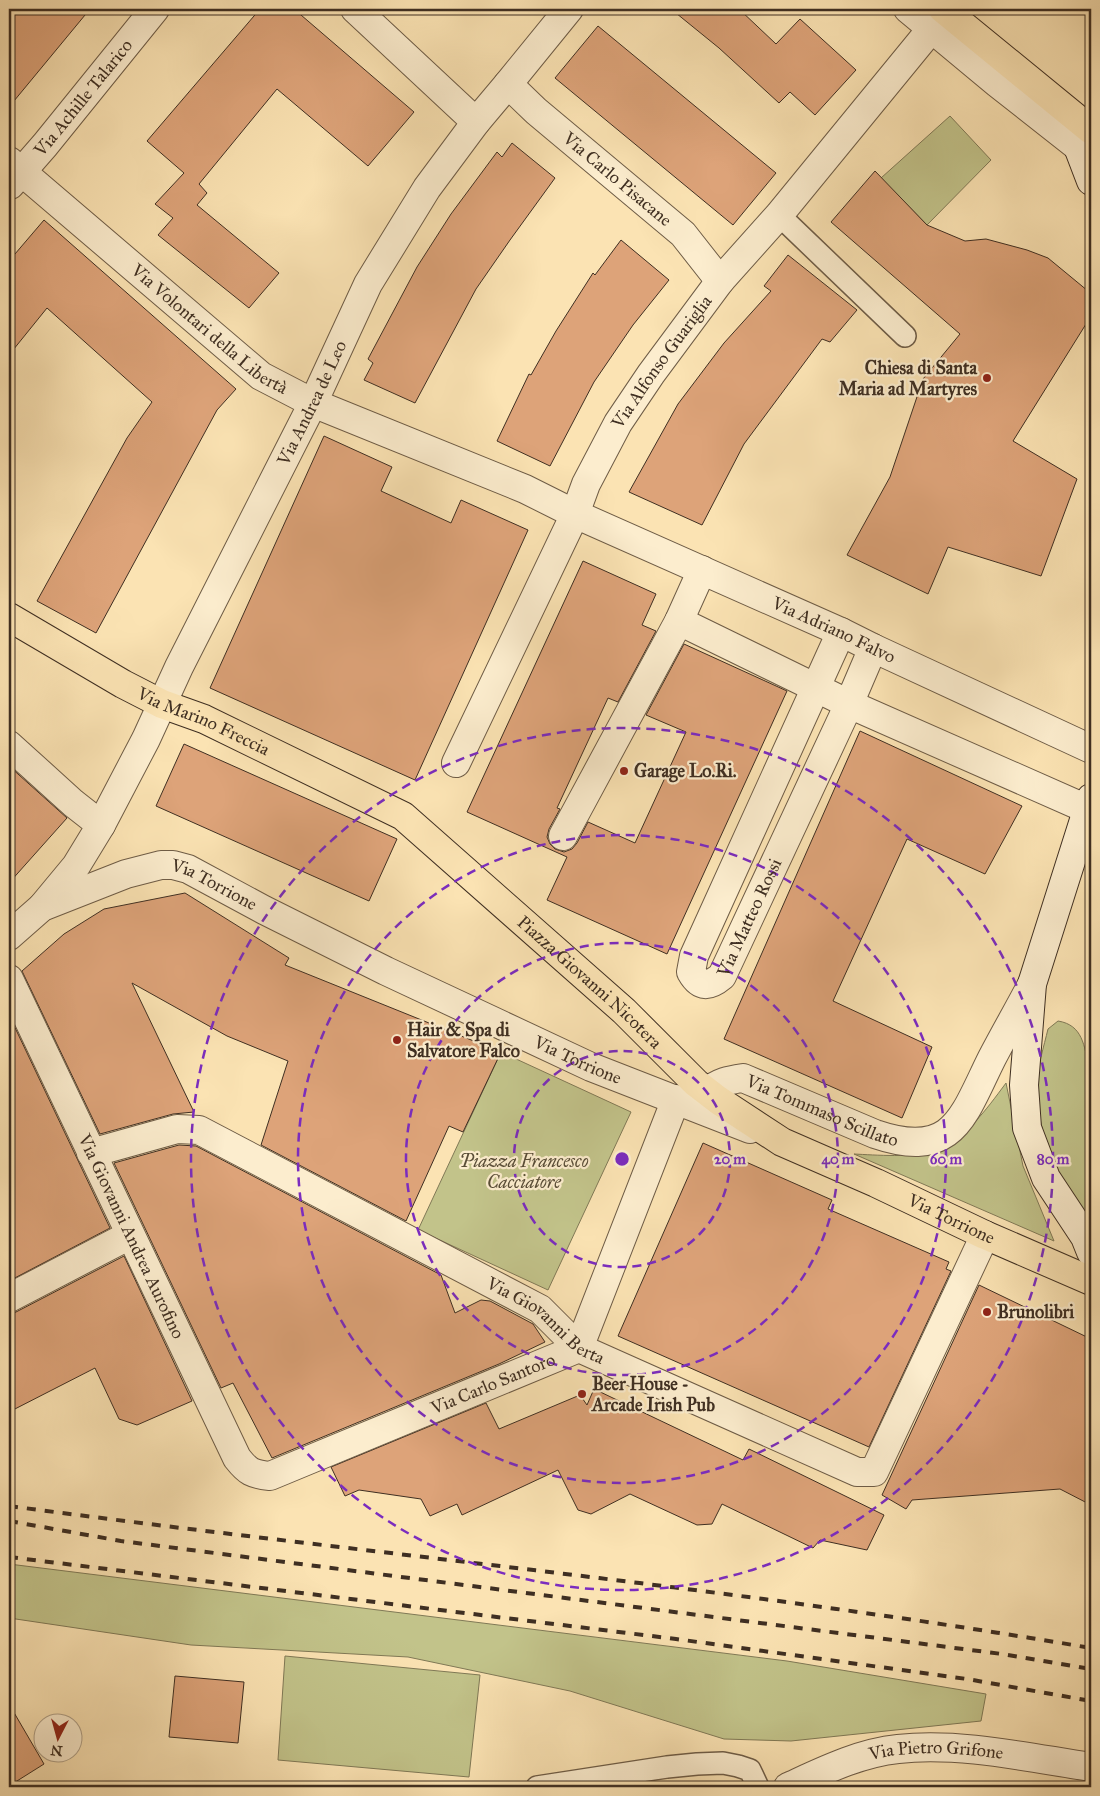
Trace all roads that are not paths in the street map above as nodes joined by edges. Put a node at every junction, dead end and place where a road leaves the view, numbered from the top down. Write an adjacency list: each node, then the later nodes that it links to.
1 (155, 9): 9 (street, Via Achille Talarico)
2 (355, 9): 7 (street)
3 (569, 9): 6 (street, Via Andrea de Leo)
4 (908, 9): 5 (street)
5 (940, 16): 8 (main road); 11 (street, Via Alfonso Guariglia)
6 (508, 84): 7 (street, Via Andrea de Leo); 12 (street, Via Carlo Pisacane)
7 (476, 122): 14 (street, Via Andrea de Leo)
8 (1087, 145): 10 (street)
9 (13, 173): 14 (street, Via Volontari della Libertà)
10 (1091, 181)
11 (779, 215): 12 (street, Via Alfonso Guariglia); 13 (lane)
12 (720, 281): 15 (street, Via Alfonso Guariglia)
13 (905, 336)
14 (313, 403): 15 (street, Via Volontari della Libertà); 22 (street, Via Andrea de Leo)
15 (575, 514): 16 (street, Via Adriano Falvo); 26 (street, Via Alfonso Guariglia)
16 (702, 570): 18 (street); 19 (street, Via Adriano Falvo)
17 (9, 617): 22 (main road, Via Marino Freccia)
18 (679, 621): 21 (street); 30 (street)
19 (841, 632): 20 (street, Via Adriano Falvo); 21 (street, Via Matteo Rossi)
20 (873, 648): 23 (street, Via Matteo Rossi); 25 (street, Via Adriano Falvo)
21 (816, 688): 23 (street); 23 (street, Via Matteo Rossi)
22 (162, 704): 28 (main road, Via Marino Freccia); 29 (street, Via Andrea de Leo)
23 (849, 704): 27 (street)
24 (9, 745): 29 (street)
25 (1091, 749)
26 (456, 763)
27 (1089, 804): 34 (street, Via Tommaso Scillato)
28 (403, 816): 35 (main road, Piazza Giovanni Nicotera)
29 (102, 825): 31 (street, Via Andrea de Leo)
30 (563, 836)
31 (42, 907): 32 (street); 36 (street, Via Torrione)
32 (9, 936)
33 (9, 979): 38 (street, Via Giovanni Andrea Aurofino)
34 (1032, 984): 35 (street, Via Tommaso Scillato); 41 (street, Via Tommaso Scillato)
35 (707, 1092): 37 (main road, Piazza Giovanni Nicotera)
36 (676, 1099): 37 (street, Via Torrione); 44 (street)
37 (782, 1142): 40 (main road, Via Torrione)
38 (91, 1153): 39 (street, Via Giovanni Andrea Aurofino); 44 (street, Via Giovanni Berta)
39 (130, 1235): 43 (street); 45 (street, Via Giovanni Andrea Aurofino)
40 (985, 1235): 42 (main road, Via Torrione); 44 (street, Via Giovanni Berta)
41 (1091, 1252)
42 (1091, 1281)
43 (9, 1298)
44 (579, 1348): 45 (street, Via Carlo Santoro)
45 (270, 1476)
46 (1091, 1767): 49 (street, Via Pietro Grifone)
47 (537, 1787): 48 (lane)
48 (758, 1787)
49 (788, 1787)

